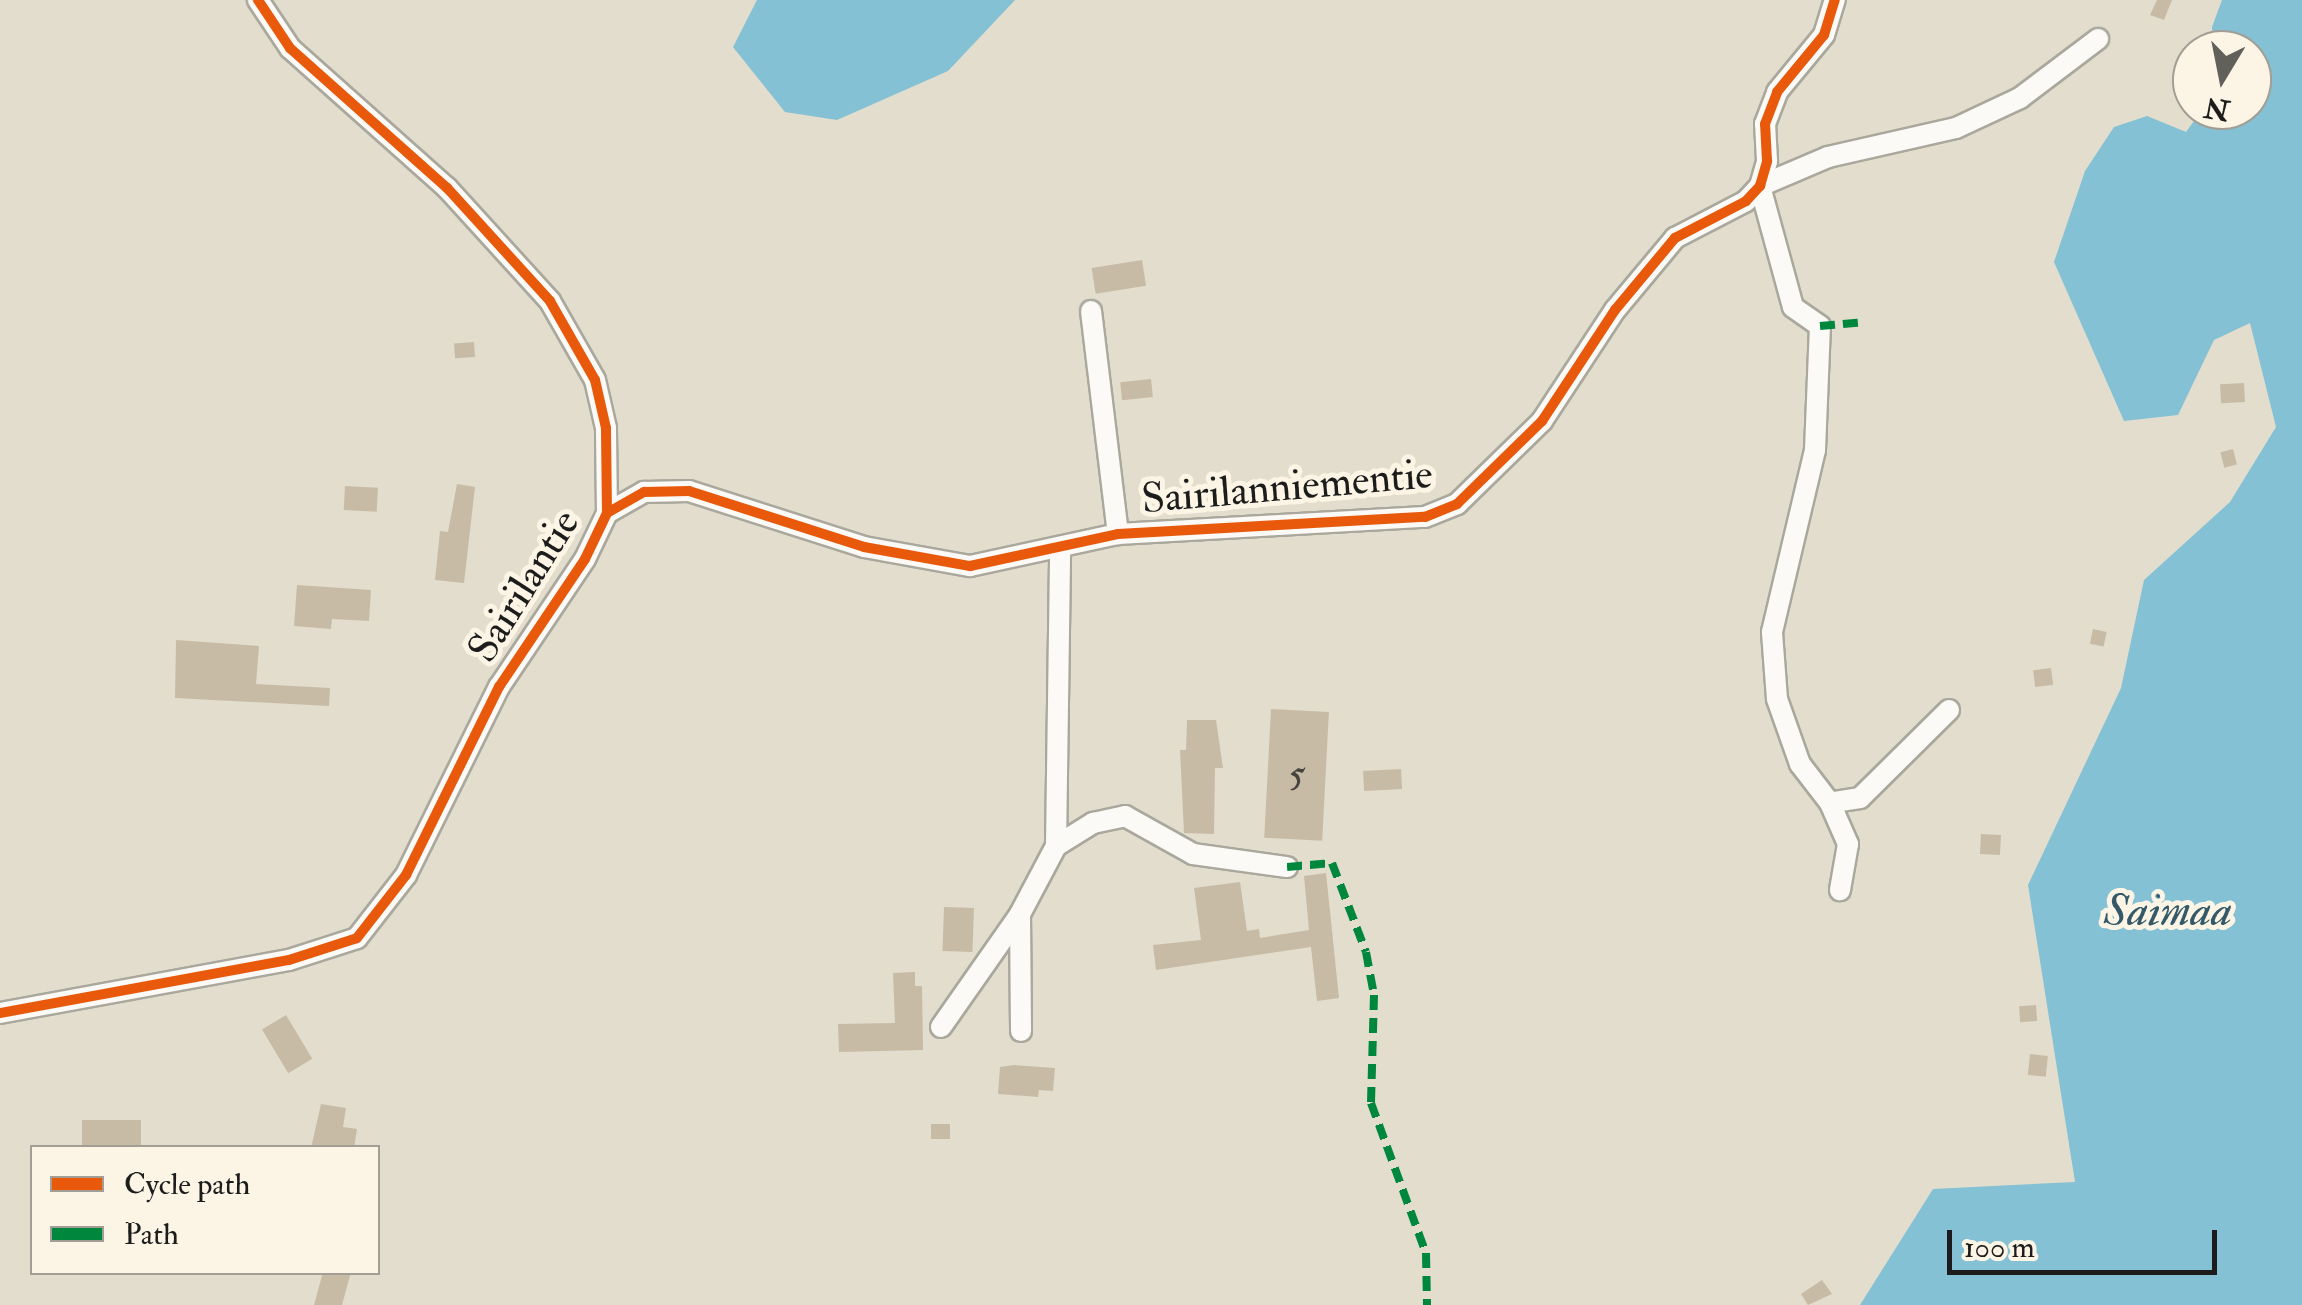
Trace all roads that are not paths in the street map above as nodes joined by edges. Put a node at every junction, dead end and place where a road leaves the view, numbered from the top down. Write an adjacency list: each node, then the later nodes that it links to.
1 (258, 0): 6 (street, Sairilantie)
2 (1835, 0): 4 (street)
3 (2098, 39): 4 (street, Sairilanniementie)
4 (1760, 186): 7 (street, Sairilanniementie); 10 (street)
5 (1091, 311): 7 (street)
6 (607, 514): 8 (street, Sairilanniementie); 15 (street, Sairilantie)
7 (1118, 534): 8 (street, Sairilanniementie)
8 (1060, 548): 11 (street)
9 (1950, 710): 10 (street)
10 (1830, 803): 13 (street)
11 (1056, 846): 12 (street); 14 (street)
12 (1287, 868)
13 (1840, 890)
14 (1020, 914): 16 (street); 17 (street)
15 (0, 1013)
16 (941, 1028)
17 (1021, 1031)

